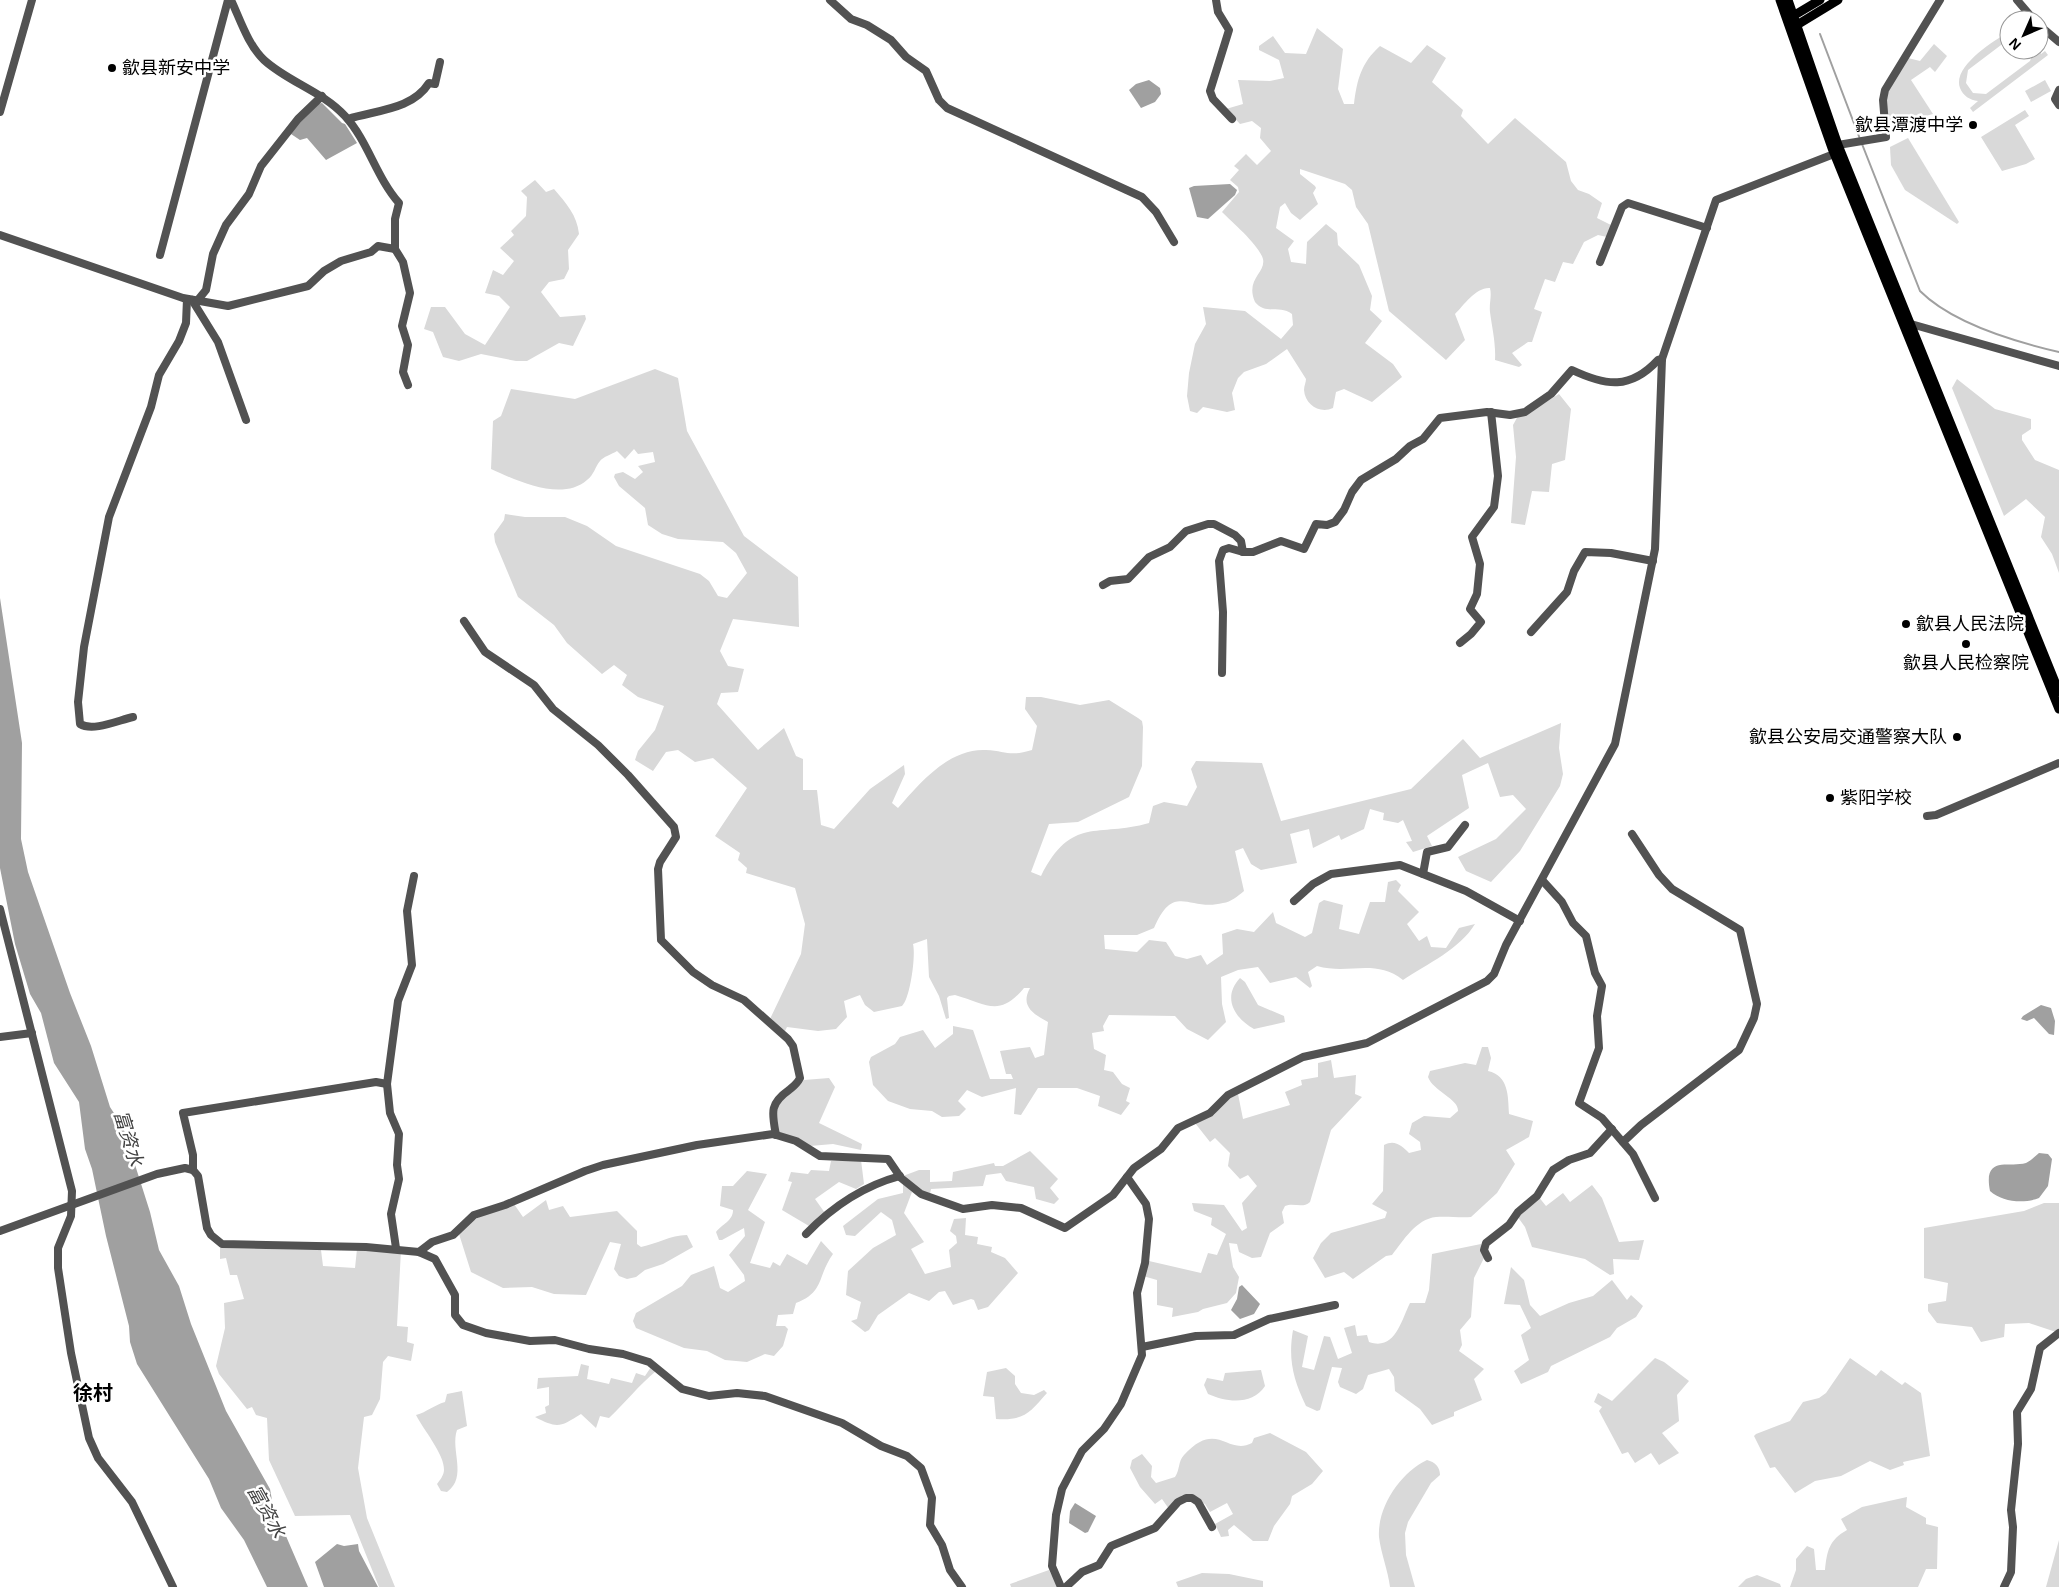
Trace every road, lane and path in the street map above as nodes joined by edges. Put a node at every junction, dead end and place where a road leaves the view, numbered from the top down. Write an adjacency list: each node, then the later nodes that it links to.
1 (32, 0): 19 (street)
2 (229, 0): 17 (street); 27 (street)
3 (830, 0): 25 (street)
4 (1216, 0): 21 (street)
5 (1780, 0): 12 (main road)
6 (1788, 0): 12 (main road)
7 (1820, 0): 12 (main road)
8 (1838, 0): 12 (main road)
9 (1940, 0): 22 (street)
10 (2017, 0): 11 (street)
11 (2026, 10)
12 (1792, 22): 22 (main road)
13 (2049, 34): 14 (street)
14 (2059, 42)
15 (440, 62): 20 (street)
16 (2059, 90): 18 (street)
17 (322, 96): 20 (street); 29 (street)
18 (2059, 105)
19 (0, 112)
20 (348, 119): 26 (street)
21 (1232, 120)
22 (1836, 150): 23 (street); 30 (main road); 44 (main road)
23 (1707, 228): 28 (street); 31 (street)
24 (0, 234): 29 (street)
25 (1174, 242)
26 (394, 249): 29 (street); 33 (street)
27 (160, 255)
28 (1600, 262)
29 (192, 300): 35 (street); 45 (street)
30 (1910, 324): 32 (street); 43 (main road)
31 (1662, 359): 34 (street); 37 (street)
32 (2059, 366)
33 (408, 385)
34 (1491, 412): 36 (street); 41 (street)
35 (246, 420)
36 (1243, 552): 38 (street); 42 (street)
37 (1653, 561): 40 (street); 52 (street)
38 (1103, 586)
39 (464, 621): 60 (street)
40 (1531, 632)
41 (1460, 643)
42 (1222, 673)
43 (2059, 692)
44 (2059, 709)
45 (133, 717)
46 (2059, 764): 47 (street)
47 (1927, 816)
48 (1465, 825): 50 (street)
49 (1632, 834): 61 (street)
50 (1422, 874): 53 (street); 55 (street)
51 (414, 876): 58 (street)
52 (1542, 880): 55 (street); 59 (street)
53 (1294, 901)
54 (0, 909): 56 (street)
55 (1520, 921): 64 (street)
56 (32, 1034): 57 (street); 66 (street)
57 (0, 1037)
58 (388, 1084): 62 (street); 69 (street)
59 (1612, 1129): 61 (street); 71 (street)
60 (776, 1135): 63 (street); 70 (street)
61 (1623, 1142): 65 (street)
62 (193, 1170): 66 (street); 69 (street)
63 (900, 1176): 64 (street); 68 (street)
64 (1127, 1178): 74 (street)
65 (1655, 1198)
66 (72, 1206): 67 (street); 76 (street)
67 (0, 1231)
68 (806, 1234)
69 (396, 1248): 70 (street)
70 (419, 1252): 77 (street)
71 (1488, 1258)
72 (1335, 1305): 74 (street)
73 (2059, 1333): 80 (street)
74 (1142, 1347): 78 (street)
75 (1212, 1528): 79 (street)
76 (173, 1587)
77 (962, 1587)
78 (1061, 1587)
79 (1066, 1587)
80 (2004, 1587)

